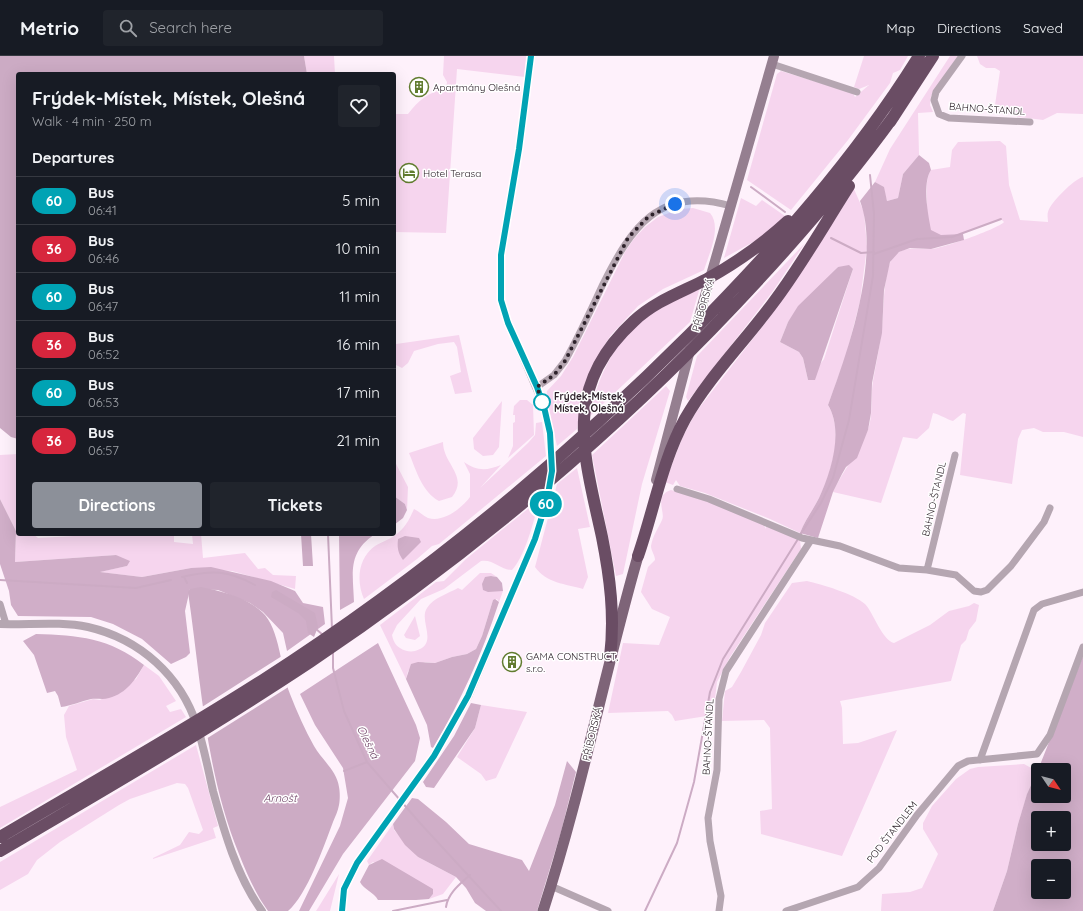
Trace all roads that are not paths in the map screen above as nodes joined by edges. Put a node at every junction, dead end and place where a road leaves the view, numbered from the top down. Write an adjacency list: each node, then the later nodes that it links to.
1 (531, 56): 11 (street)
2 (919, 56): 9 (highway)
3 (933, 56): 7 (highway)
4 (962, 56): 8 (street, BAHNO-ŠTANDL)
5 (773, 60): 6 (street); 10 (main road, PŘÍBORSKÁ)
6 (857, 92)
7 (894, 116): 16 (highway); 20 (highway)
8 (1030, 122)
9 (845, 163): 20 (highway); 23 (highway)
10 (731, 206): 11 (street); 16 (main road, PŘÍBORSKÁ)
11 (537, 387): 30 (street)
12 (955, 455): 17 (street, BAHNO-ŠTANDL)
13 (676, 489): 15 (street)
14 (1050, 508): 17 (street)
15 (811, 540): 17 (street); 32 (street, BAHNO-ŠTANDL)
16 (638, 556): 23 (main road, PŘÍBORSKÁ); 27 (main road, PŘÍBORSKÁ)
17 (927, 570)
18 (1083, 592): 24 (street)
19 (0, 604): 21 (street)
20 (380, 606): 25 (highway); 26 (highway)
21 (3, 624): 29 (street)
22 (1083, 647): 24 (street, POD ŠTANDLEM)
23 (610, 657): 27 (main road, PŘÍBORSKÁ)
24 (980, 760): 33 (street, POD ŠTANDLEM)
25 (0, 837)
26 (0, 851)
27 (554, 887): 28 (main road, PŘÍBORSKÁ); 31 (street)
28 (546, 910)
29 (262, 911)
30 (342, 911)
31 (608, 911)
32 (719, 911)
33 (786, 911)

